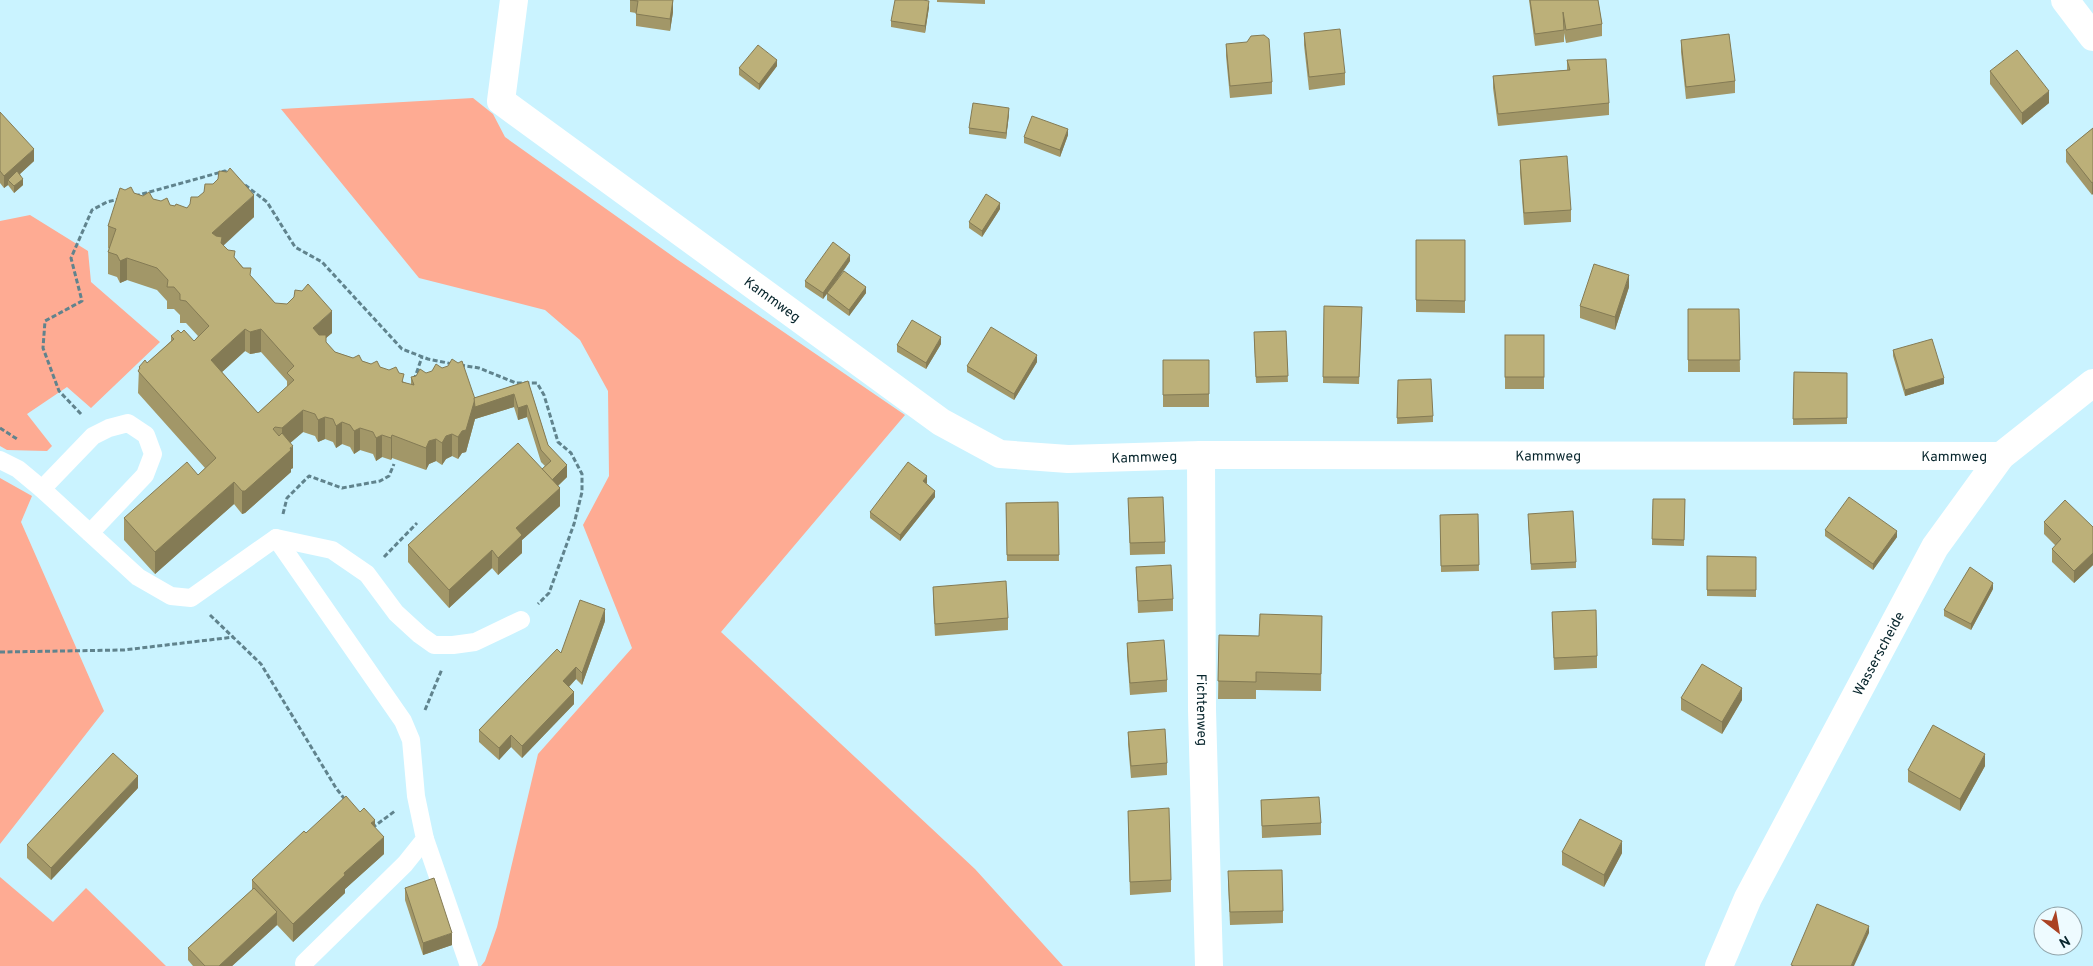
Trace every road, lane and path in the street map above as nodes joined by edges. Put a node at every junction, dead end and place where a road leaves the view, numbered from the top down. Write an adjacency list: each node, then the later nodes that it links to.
1 (514, 0): 12 (street, Kammweg)
2 (2065, 0): 3 (street)
3 (2093, 36)
4 (232, 176): 6 (path)
5 (239, 181): 8 (path)
6 (134, 196)
7 (125, 198): 11 (path)
8 (422, 357): 9 (path); 22 (path)
9 (413, 382)
10 (2093, 383): 13 (street, Wasserscheide)
11 (99, 433): 16 (lane); 18 (lane)
12 (1201, 455): 13 (street, Kammweg); 33 (street, Fichtenweg)
13 (2001, 456): 34 (street, Wasserscheide)
14 (0, 460): 16 (lane)
15 (394, 464): 19 (path)
16 (42, 489): 18 (lane)
17 (417, 523): 20 (path)
18 (90, 532): 21 (lane)
19 (276, 538): 20 (lane); 21 (lane); 26 (lane)
20 (367, 574): 24 (lane)
21 (191, 598): 23 (path)
22 (521, 620): 24 (lane)
23 (235, 637): 25 (path); 27 (path)
24 (453, 645): 26 (path)
25 (0, 652)
26 (411, 740): 29 (lane)
27 (351, 807)
28 (365, 824): 30 (path)
29 (424, 839): 30 (lane); 32 (lane)
30 (405, 864): 31 (lane)
31 (304, 964)
32 (469, 966)
33 (1209, 966)
34 (1719, 966)

